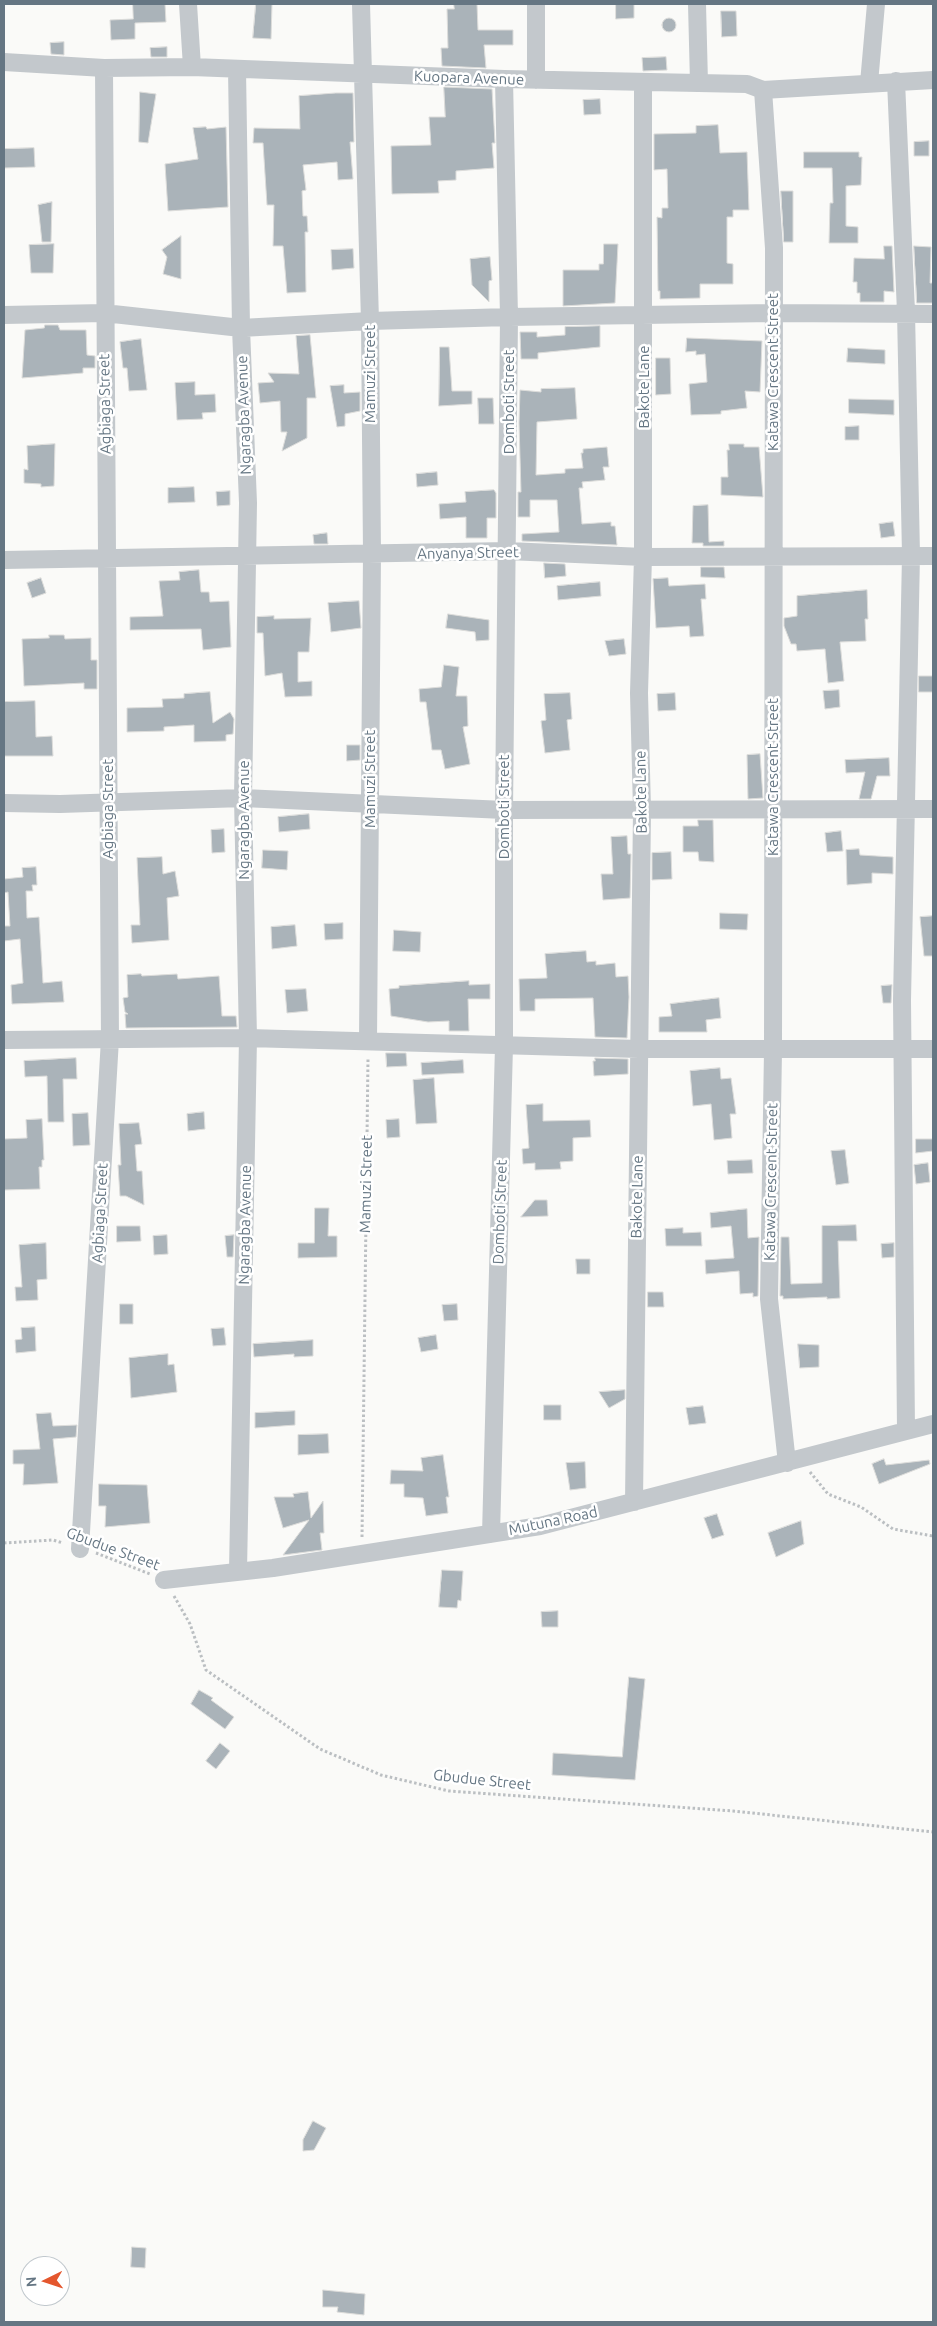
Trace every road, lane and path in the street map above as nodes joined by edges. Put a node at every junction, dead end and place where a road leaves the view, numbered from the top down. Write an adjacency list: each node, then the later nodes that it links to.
1 (188, 4): 7 (street)
2 (361, 4): 10 (street, Mamuzi Street)
3 (536, 4): 12 (street)
4 (698, 4): 16 (street)
5 (876, 4): 17 (street)
6 (4, 62): 8 (street, Kuopara Avenue)
7 (192, 67): 8 (street, Kuopara Avenue); 9 (street, Kuopara Avenue)
8 (104, 68): 20 (street, Agbiaga Street)
9 (237, 69): 10 (street, Kuopara Avenue); 27 (street, Ngaragba Avenue)
10 (362, 74): 11 (street, Kuopara Avenue); 26 (street, Mamuzi Street)
11 (504, 79): 12 (street, Kuopara Avenue); 25 (street, Domboti Street)
12 (536, 80): 15 (street, Kuopara Avenue)
13 (896, 80): 14 (street, Kuopara Avenue); 17 (street, Kuopara Avenue); 19 (street)
14 (933, 80)
15 (643, 82): 16 (street, Kuopara Avenue); 22 (street, Bakote Lane)
16 (699, 83): 18 (street, Kuopara Avenue)
17 (869, 83): 18 (street, Kuopara Avenue)
18 (763, 90): 21 (street, Katawa Crescent Street)
19 (906, 312): 21 (street); 23 (street); 30 (street)
20 (104, 313): 24 (street); 27 (street); 35 (street, Agbiaga Street)
21 (773, 313): 22 (street); 34 (street, Katawa Crescent Street)
22 (644, 314): 25 (street); 32 (street, Bakote Lane)
23 (933, 314)
24 (4, 315)
25 (509, 317): 26 (street); 28 (street, Domboti Street)
26 (370, 321): 27 (street); 29 (street, Mamuzi Street)
27 (241, 328): 33 (street, Ngaragba Avenue)
28 (508, 552): 29 (street, Anyanya Street); 32 (street, Anyanya Street); 43 (street, Domboti Street)
29 (372, 554): 33 (street, Anyanya Street); 40 (street, Mamuzi Street)
30 (912, 555): 31 (street, Anyanya Street); 34 (street, Anyanya Street); 41 (street)
31 (933, 556)
32 (643, 557): 34 (street, Anyanya Street); 44 (street, Bakote Lane)
33 (247, 558): 35 (street, Anyanya Street); 37 (street, Ngaragba Avenue)
34 (772, 558): 45 (street, Katawa Crescent Street)
35 (106, 559): 36 (street, Anyanya Street); 38 (street, Agbiaga Street)
36 (4, 560)
37 (243, 798): 38 (street); 40 (street); 46 (street, Ngaragba Avenue)
38 (108, 802): 39 (street); 47 (street, Agbiaga Street)
39 (4, 803)
40 (370, 804): 43 (street); 49 (street, Mamuzi Street)
41 (906, 809): 42 (street); 45 (street); 52 (street)
42 (933, 809)
43 (504, 810): 44 (street); 50 (street, Domboti Street)
44 (642, 810): 45 (street); 51 (street, Bakote Lane)
45 (773, 810): 54 (street, Katawa Crescent Street)
46 (248, 1038): 47 (street); 49 (street); 64 (street, Ngaragba Avenue)
47 (110, 1039): 48 (street); 62 (street, Agbiaga Street)
48 (4, 1040)
49 (368, 1040): 50 (street); 63 (path, Mamuzi Street)
50 (504, 1046): 51 (street); 59 (street, Domboti Street)
51 (639, 1049): 54 (street); 58 (street, Bakote Lane)
52 (902, 1049): 53 (street); 54 (street); 56 (street)
53 (933, 1049)
54 (773, 1050): 57 (street, Katawa Crescent Street)
55 (933, 1424): 56 (street, Mutuna Road)
56 (906, 1430): 57 (street, Mutuna Road)
57 (794, 1461): 58 (street, Mutuna Road); 60 (path)
58 (634, 1502): 59 (street, Mutuna Road)
59 (492, 1534): 63 (street, Mutuna Road)
60 (933, 1536)
61 (4, 1542): 62 (path, Gbudue Street)
62 (80, 1548): 65 (path, Gbudue Street)
63 (362, 1554): 64 (street, Mutuna Road)
64 (238, 1571): 65 (street, Mutuna Road)
65 (164, 1580): 66 (path, Gbudue Street)
66 (933, 1832)

